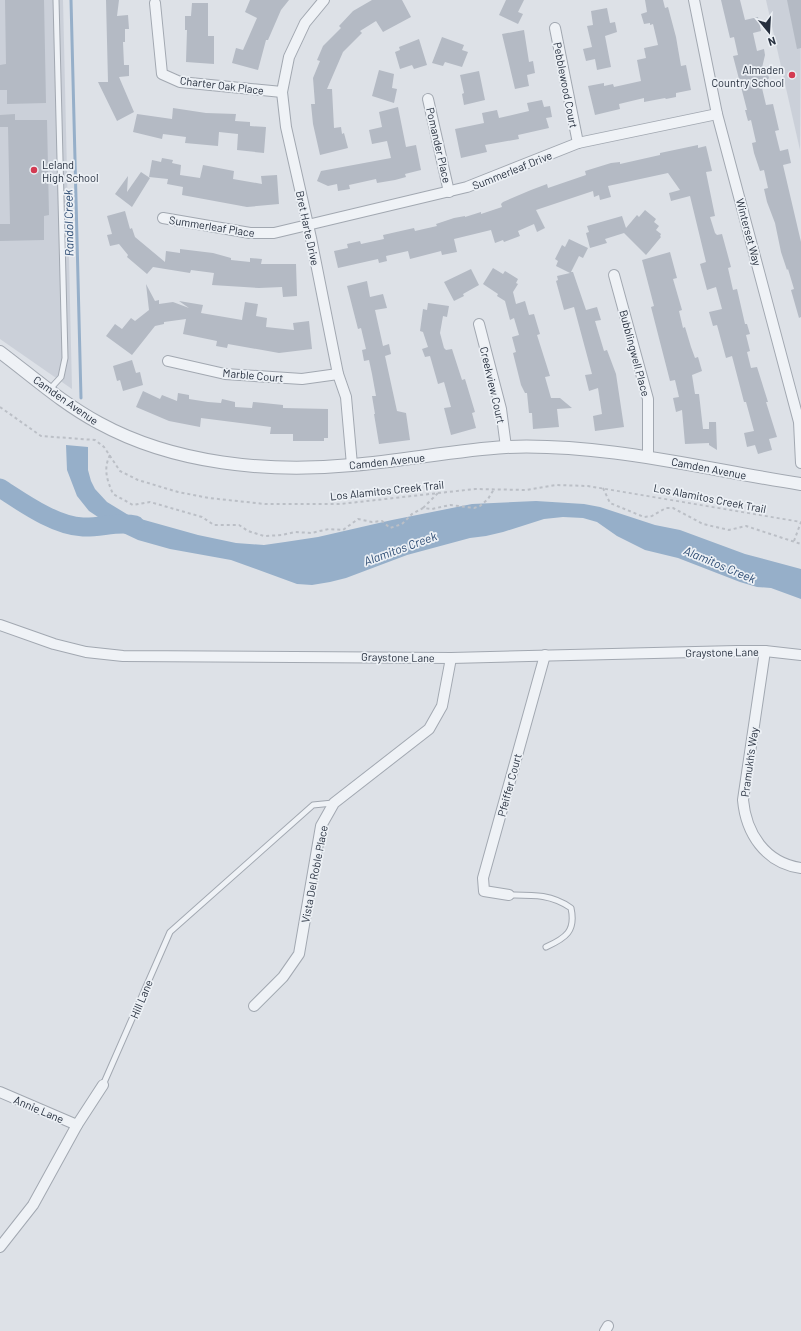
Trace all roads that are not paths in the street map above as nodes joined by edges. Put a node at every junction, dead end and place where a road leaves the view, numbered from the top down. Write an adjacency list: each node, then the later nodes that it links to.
1 (56, 0): 18 (lane)
2 (324, 0): 6 (street, Bret Harte Drive)
3 (694, 0): 8 (street, Winterset Way)
4 (155, 3): 6 (street, Charter Oak Place)
5 (555, 28): 9 (street, Pebblewood Court)
6 (282, 92): 12 (street, Bret Harte Drive)
7 (428, 99): 10 (street, Pomander Place)
8 (716, 114): 9 (street, Summerleaf Drive); 21 (street, Winterset Way)
9 (578, 143): 10 (street, Summerleaf Drive)
10 (449, 192): 12 (street, Summerleaf Drive)
11 (163, 218): 12 (street, Summerleaf Place)
12 (308, 225): 17 (street, Bret Harte Drive)
13 (614, 275): 20 (street, Bubblingwell Place)
14 (479, 324): 19 (street, Creekview Court)
15 (0, 352): 18 (street, Camden Avenue)
16 (168, 361): 17 (street, Marble Court)
17 (338, 374): 22 (street, Bret Harte Drive)
18 (49, 390): 22 (street, Camden Avenue)
19 (506, 447): 20 (street, Camden Avenue); 22 (street, Camden Avenue)
20 (648, 456): 23 (street, Camden Avenue)
21 (801, 464)
22 (352, 465)
23 (801, 484)
24 (0, 624): 28 (street, Graystone Lane)
25 (765, 651): 26 (street, Graystone Lane); 27 (street, Graystone Lane); 30 (street, Pramukh's Way)
26 (545, 655): 28 (street, Graystone Lane); 31 (street, Pfeiffer Court)
27 (801, 655)
28 (451, 658): 29 (street, Vista Del Roble Place)
29 (334, 803): 33 (street, Vista Del Roble Place); 34 (lane, Hill Lane)
30 (801, 868)
31 (509, 895): 32 (lane)
32 (546, 947)
33 (254, 1006)
34 (103, 1086): 36 (street, Hill Lane)
35 (0, 1092): 36 (street, Annie Lane)
36 (77, 1125): 37 (street, Hill Lane)
37 (0, 1247)

